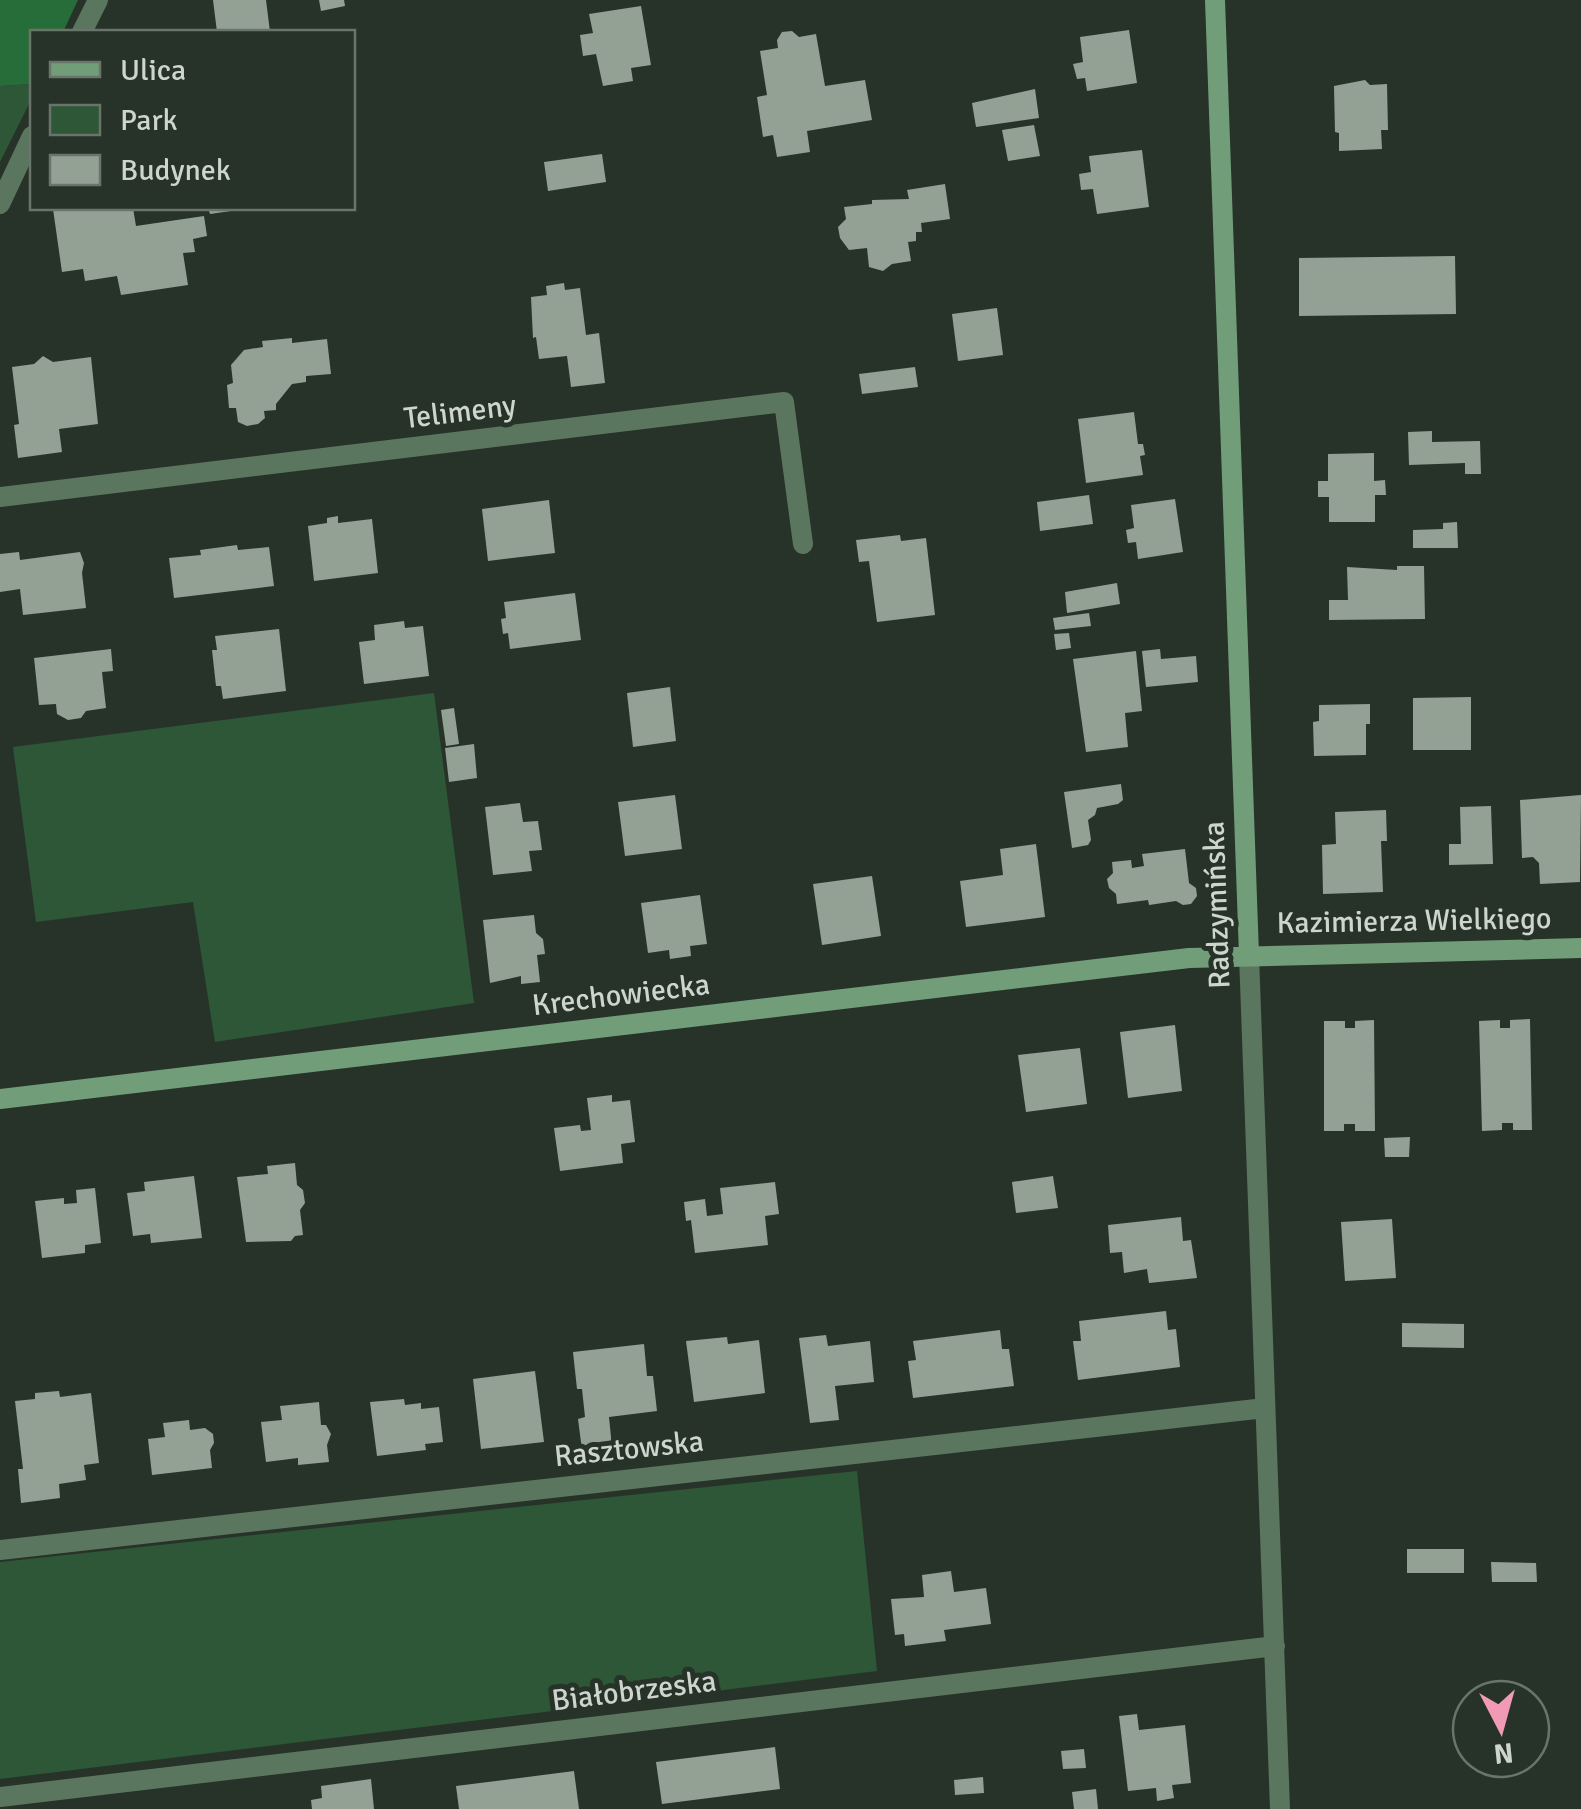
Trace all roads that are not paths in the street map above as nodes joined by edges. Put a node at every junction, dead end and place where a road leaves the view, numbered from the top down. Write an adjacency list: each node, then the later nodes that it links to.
1 (98, 0): 3 (street)
2 (1215, 0): 9 (street, Radzymińska)
3 (83, 30)
4 (30, 140): 5 (street)
5 (0, 204)
6 (0, 498): 7 (street, Telimeny)
7 (802, 544)
8 (1581, 948): 9 (street, Kazimierza Wielkiego)
9 (1249, 955): 10 (street, Krechowiecka); 11 (street, Radzymińska)
10 (0, 1099)
11 (1265, 1408): 12 (street, Rasztowska); 13 (street, Radzymińska)
12 (0, 1550)
13 (1275, 1646): 14 (street, Białobrzeska); 15 (street, Radzymińska)
14 (0, 1797)
15 (1280, 1809)

